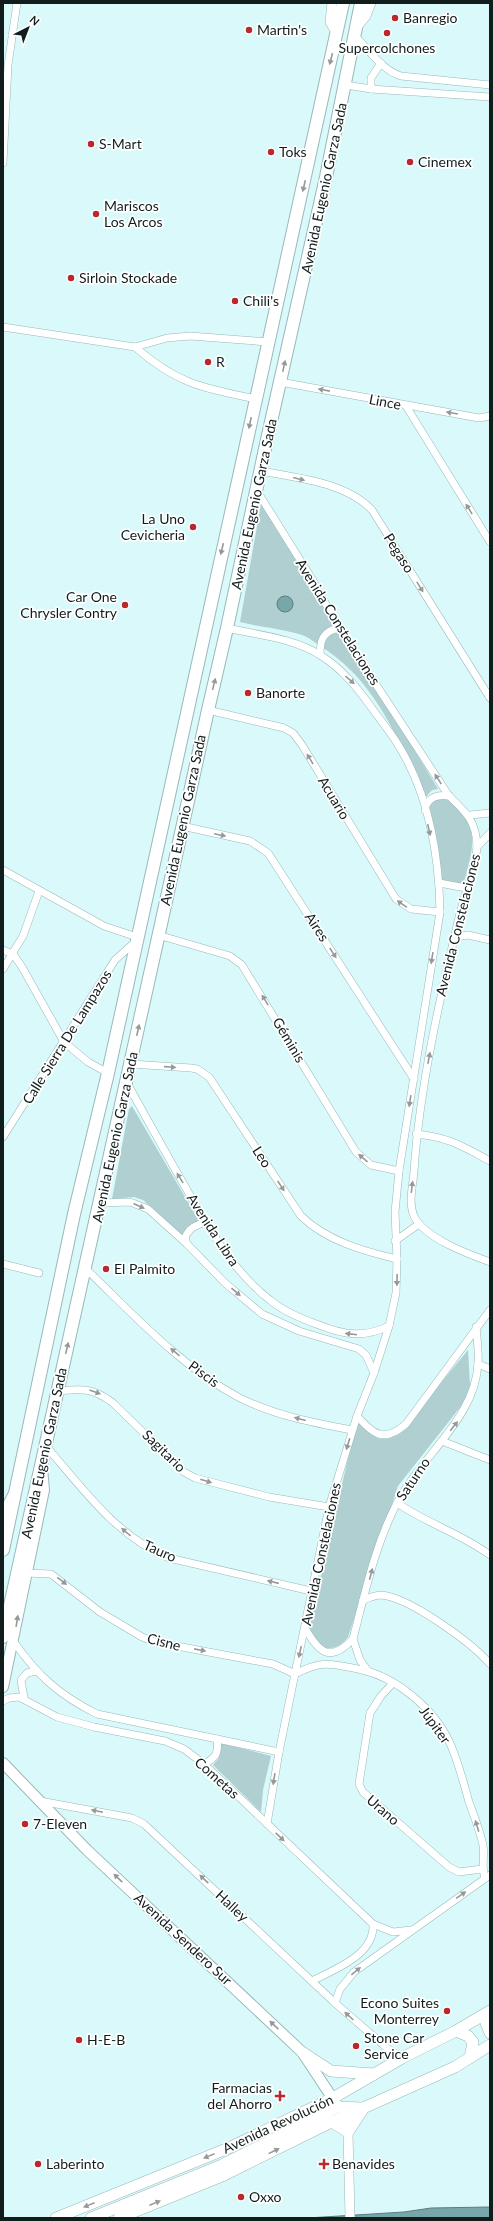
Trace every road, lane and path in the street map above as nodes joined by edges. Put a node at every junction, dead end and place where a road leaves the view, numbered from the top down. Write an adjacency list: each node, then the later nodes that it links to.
1 (17, 3): 7 (street)
2 (371, 3): 5 (street)
3 (339, 5): 15 (highway, Avenida Eugenio Garza Sada, one-way to 15)
4 (360, 7): 5 (highway, Avenida Eugenio Garza Sada)
5 (356, 32): 6 (street); 8 (highway, Avenida Eugenio Garza Sada)
6 (381, 63): 9 (street); 10 (street)
7 (6, 65): 12 (street)
8 (346, 85): 10 (street); 17 (highway, Avenida Eugenio Garza Sada, one-way to 8)
9 (490, 85)
10 (371, 89): 11 (street)
11 (490, 97)
12 (4, 132): 13 (street)
13 (3, 163)
14 (3, 327): 16 (street)
15 (268, 342): 16 (street); 18 (highway, Avenida Eugenio Garza Sada)
16 (135, 347): 18 (street)
17 (280, 382): 19 (street, Lince, one-way to 17); 21 (highway, Avenida Eugenio Garza Sada)
18 (256, 399): 43 (highway, Avenida Eugenio Garza Sada, one-way to 43)
19 (406, 406): 20 (street, Lince, one-way to 19); 23 (street, one-way to 19)
20 (490, 416)
21 (261, 471): 22 (highway, Avenida Eugenio Garza Sada); 27 (street, Pegaso, one-way to 27)
22 (257, 491): 24 (highway, Avenida Eugenio Garza Sada); 25 (street, Avenida Constelaciones)
23 (490, 542)
24 (228, 628): 26 (street, Avenida Constelaciones); 28 (highway, Avenida Eugenio Garza Sada, one-way to 24)
25 (339, 628): 26 (street); 29 (street, Avenida Constelaciones, one-way to 25)
26 (320, 655): 30 (street, Avenida Constelaciones, one-way to 30)
27 (490, 698)
28 (208, 710): 33 (highway, Avenida Eugenio Garza Sada); 40 (street, Acuario, one-way to 28)
29 (449, 796): 30 (street); 32 (street, Avenida Constelaciones)
30 (425, 811): 37 (street, Avenida Constelaciones, one-way to 37)
31 (490, 813): 32 (street)
32 (470, 815): 35 (street, Avenida Constelaciones)
33 (182, 826): 41 (highway, Avenida Eugenio Garza Sada); 51 (street, Aires, one-way to 51)
34 (490, 833): 35 (street)
35 (477, 847): 38 (street, Avenida Constelaciones)
36 (3, 870): 39 (street)
37 (439, 883): 38 (street); 40 (street, Avenida Constelaciones)
38 (466, 888): 42 (street, Avenida Constelaciones)
39 (39, 891): 43 (street); 46 (street)
40 (440, 912): 51 (street, Avenida Constelaciones, one-way to 51)
41 (158, 935): 49 (highway, Avenida Eugenio Garza Sada, one-way to 41); 56 (street, Géminis, one-way to 41)
42 (454, 937): 44 (street); 53 (street, Avenida Constelaciones, one-way to 42)
43 (137, 939): 48 (street, Calle Sierra De Lampazos); 50 (highway, Avenida Eugenio Garza Sada)
44 (490, 940)
45 (3, 950): 46 (street)
46 (13, 954): 47 (street); 48 (street)
47 (3, 969)
48 (64, 1042): 50 (street); 54 (street, Calle Sierra De Lampazos)
49 (131, 1064): 52 (highway, Avenida Eugenio Garza Sada); 62 (street, Leo, one-way to 62)
50 (108, 1073): 80 (highway, Avenida Eugenio Garza Sada)
51 (414, 1079): 56 (street, Avenida Constelaciones, one-way to 56)
52 (127, 1083): 57 (highway, Avenida Eugenio Garza Sada); 58 (street, Avenida Libra, one-way to 52)
53 (416, 1134): 55 (street); 59 (street, Avenida Constelaciones, one-way to 53)
54 (3, 1137)
55 (490, 1161)
56 (399, 1171): 60 (street, Avenida Constelaciones)
57 (101, 1203): 61 (street, Avenida Libra, one-way to 61); 65 (highway, Avenida Eugenio Garza Sada)
58 (206, 1222): 61 (street); 68 (street, Avenida Libra, one-way to 58)
59 (419, 1224): 60 (street); 63 (street)
60 (396, 1241): 62 (street, Avenida Constelaciones)
61 (187, 1244): 72 (street, Avenida Libra, one-way to 72)
62 (397, 1259): 68 (street, Avenida Constelaciones, one-way to 68)
63 (490, 1262)
64 (3, 1264): 66 (street)
65 (85, 1268): 73 (highway, Avenida Eugenio Garza Sada, one-way to 65); 75 (street, Piscis, one-way to 65)
66 (39, 1273)
67 (490, 1310): 69 (street)
68 (389, 1326): 72 (street, Avenida Constelaciones)
69 (476, 1327): 70 (street, Saturno); 74 (street)
70 (478, 1364): 71 (street); 76 (street, Saturno, one-way to 70)
71 (490, 1369)
72 (374, 1373): 74 (street, Avenida Constelaciones)
73 (57, 1391): 77 (highway, Avenida Eugenio Garza Sada); 82 (street, Sagitario, one-way to 82)
74 (357, 1416): 75 (street, Avenida Constelaciones)
75 (352, 1430): 82 (street, Avenida Constelaciones, one-way to 82)
76 (442, 1441): 78 (street); 81 (street, Saturno)
77 (46, 1446): 79 (highway, Avenida Eugenio Garza Sada); 87 (street, Tauro, one-way to 77)
78 (490, 1460)
79 (42, 1464): 86 (main road); 90 (highway, Avenida Eugenio Garza Sada)
80 (15, 1492): 83 (main road); 84 (highway, Avenida Eugenio Garza Sada)
81 (397, 1503): 85 (street); 88 (street, Saturno, one-way to 81)
82 (329, 1507): 87 (street, Avenida Constelaciones)
83 (3, 1515)
84 (3, 1550)
85 (490, 1555)
86 (25, 1573): 90 (main road, one-way to 86); 95 (street, Cisne, one-way to 95)
87 (311, 1591): 89 (street, Avenida Constelaciones)
88 (363, 1600): 91 (street, Saturno); 92 (street)
89 (305, 1628): 91 (street); 95 (street, Avenida Constelaciones, one-way to 95)
90 (8, 1639): 93 (street, Cometas); 97 (main road)
91 (353, 1639): 94 (street)
92 (490, 1664)
93 (36, 1671): 98 (street); 100 (street, Cometas)
94 (368, 1671): 95 (street, Júpiter); 96 (street, Júpiter)
95 (295, 1674): 101 (street, Avenida Constelaciones)
96 (393, 1683): 108 (street, Júpiter, one-way to 96); 109 (street, Urano)
97 (3, 1687)
98 (24, 1698): 99 (street); 103 (street, Cometas)
99 (3, 1701)
100 (218, 1739): 101 (street, Cometas); 103 (street)
101 (279, 1752): 107 (street, Avenida Constelaciones, one-way to 107)
102 (3, 1763): 105 (main road, Avenida Sendero Sur)
103 (204, 1764): 107 (street, Cometas)
104 (3, 1774): 105 (main road, Avenida Sendero Sur)
105 (27, 1786): 106 (main road, Avenida Sendero Sur)
106 (40, 1801): 113 (street, Halley, one-way to 106); 119 (main road, Avenida Sendero Sur, one-way to 106)
107 (267, 1824): 111 (street, Cometas, one-way to 111)
108 (486, 1847): 109 (street, Júpiter)
109 (482, 1869): 110 (street, Júpiter)
110 (488, 1876): 112 (street, one-way to 110)
111 (373, 1924): 112 (street, Cometas); 113 (street)
112 (411, 1930): 114 (street, one-way to 112)
113 (312, 1981): 114 (street, Halley)
114 (335, 2003): 120 (street, Halley, one-way to 114)
115 (490, 2011): 116 (main road, Avenida Revolución); 117 (main road)
116 (456, 2032): 120 (main road, Avenida Revolución); 121 (main road)
117 (490, 2033)
118 (490, 2045): 121 (main road)
119 (302, 2052): 122 (main road); 123 (main road, Avenida Sendero Sur)
120 (402, 2058): 122 (main road, Avenida Revolución)
121 (470, 2058): 124 (main road)
122 (374, 2074): 123 (main road, Avenida Revolución)
123 (338, 2107): 124 (main road); 125 (main road); 126 (main road, Avenida Revolución); 127 (street); 128 (main road, Avenida Revolución, one-way to 128)
124 (363, 2108): 127 (main road)
125 (312, 2121): 126 (main road); 129 (main road)
126 (332, 2122): 127 (main road); 130 (main road, Avenida Revolución, one-way to 126)
127 (348, 2132): 131 (street)
128 (56, 2218)
129 (91, 2218)
130 (119, 2218)
131 (350, 2218)

